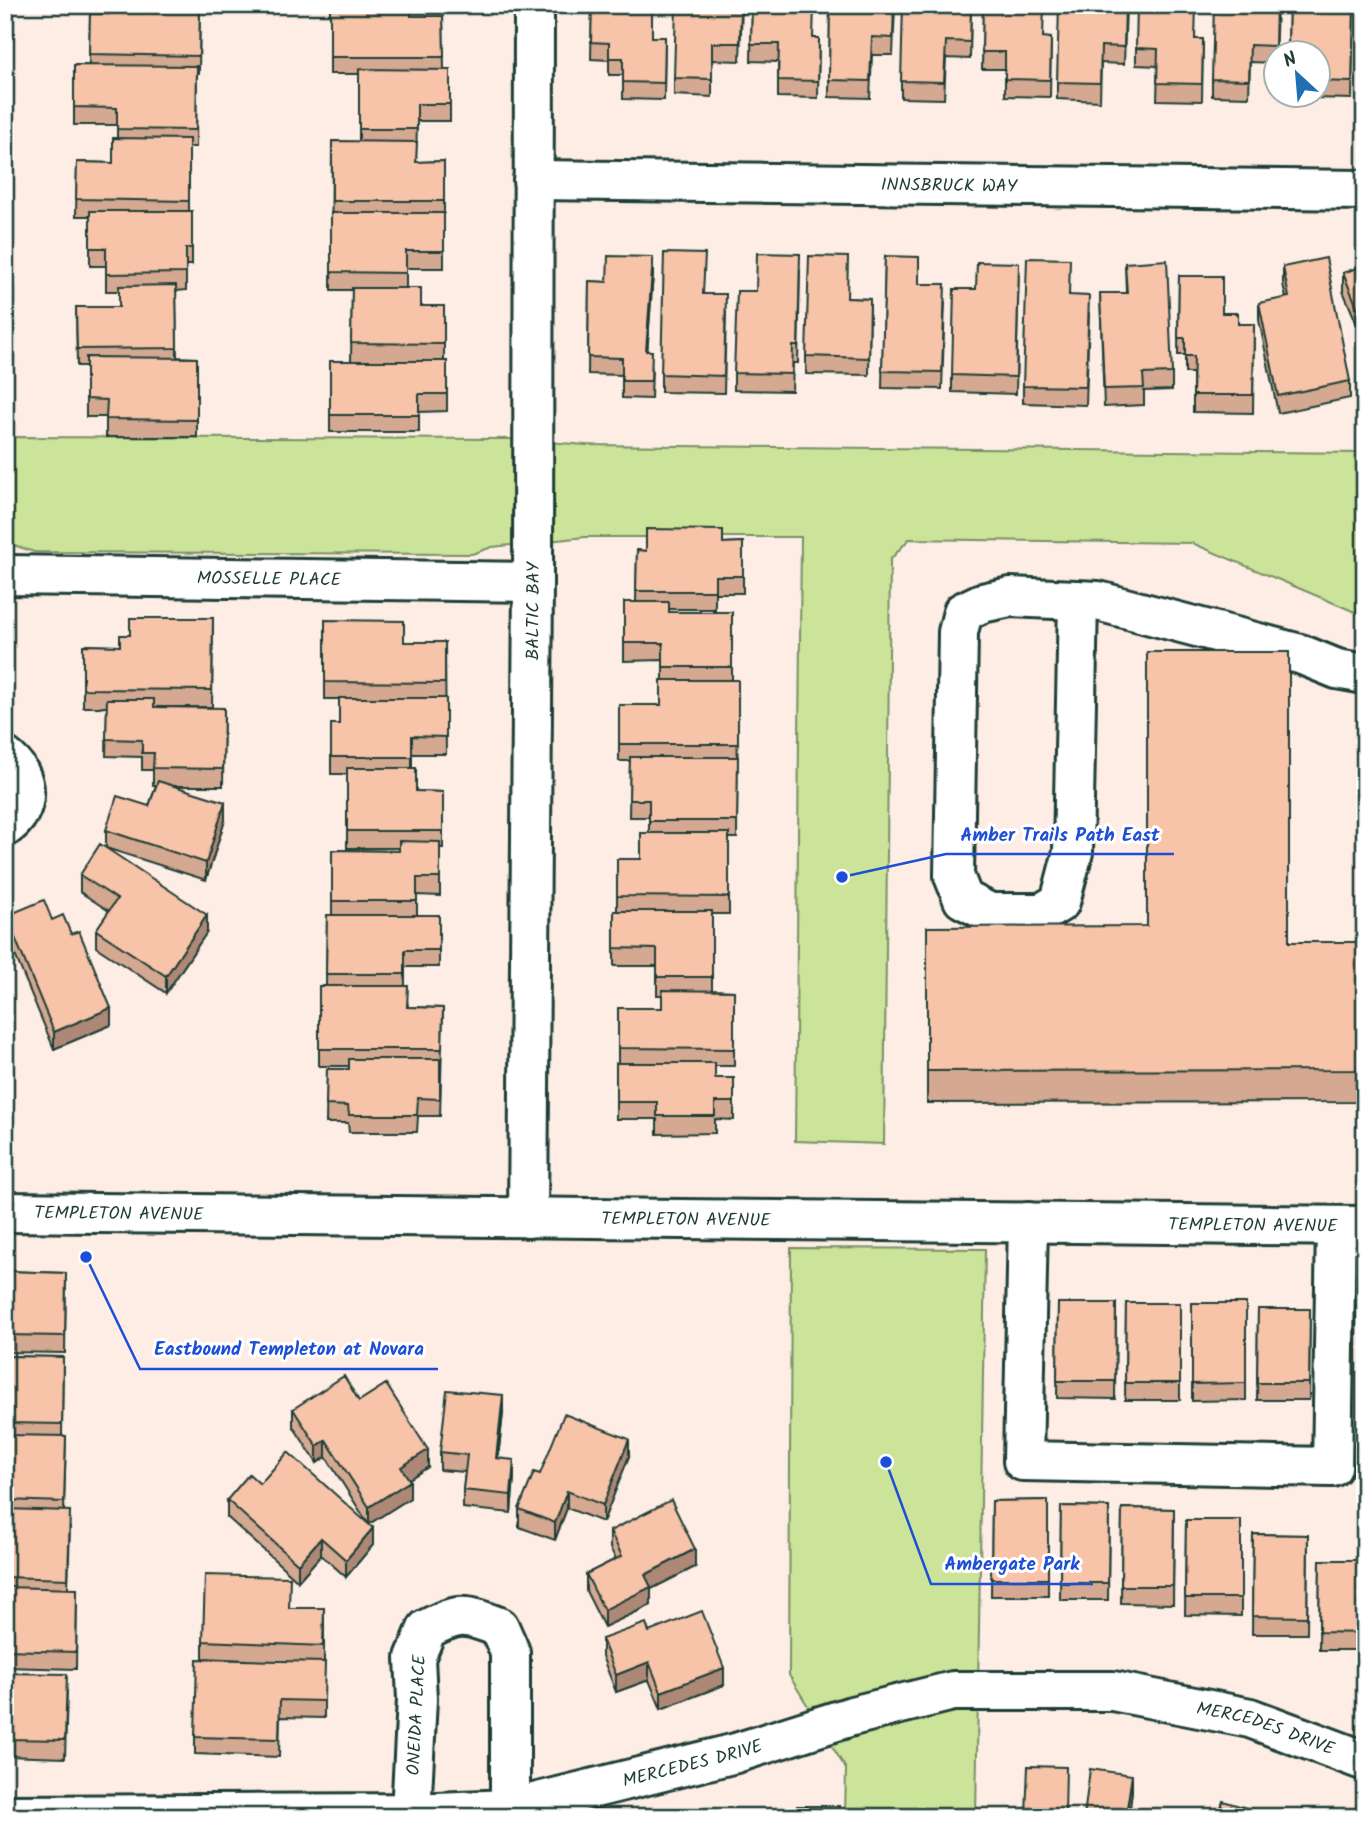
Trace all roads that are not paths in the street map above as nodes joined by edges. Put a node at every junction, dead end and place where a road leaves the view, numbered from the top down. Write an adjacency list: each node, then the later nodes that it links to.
1 (534, 5): 2 (street, BALTIC BAY)
2 (533, 180): 3 (street, INNSBRUCK WAY); 5 (street, BALTIC BAY)
3 (1365, 190)
4 (5, 575): 5 (street, MOSSELLE PLACE)
5 (533, 582): 11 (street, BALTIC BAY)
6 (1078, 600): 6 (street); 7 (street)
7 (1365, 674)
8 (5, 757): 9 (street)
9 (5, 827)
10 (5, 1212): 11 (street, TEMPLETON AVENUE)
11 (528, 1218): 12 (street, TEMPLETON AVENUE)
12 (1028, 1222): 13 (street, TEMPLETON AVENUE); 13 (street)
13 (1350, 1226)
14 (1365, 1761): 15 (street, MERCEDES DRIVE)
15 (510, 1809): 16 (street, MERCEDES DRIVE); 16 (street, ONEIDA PLACE)
16 (411, 1813): 17 (street, MERCEDES DRIVE)
17 (5, 1815)

